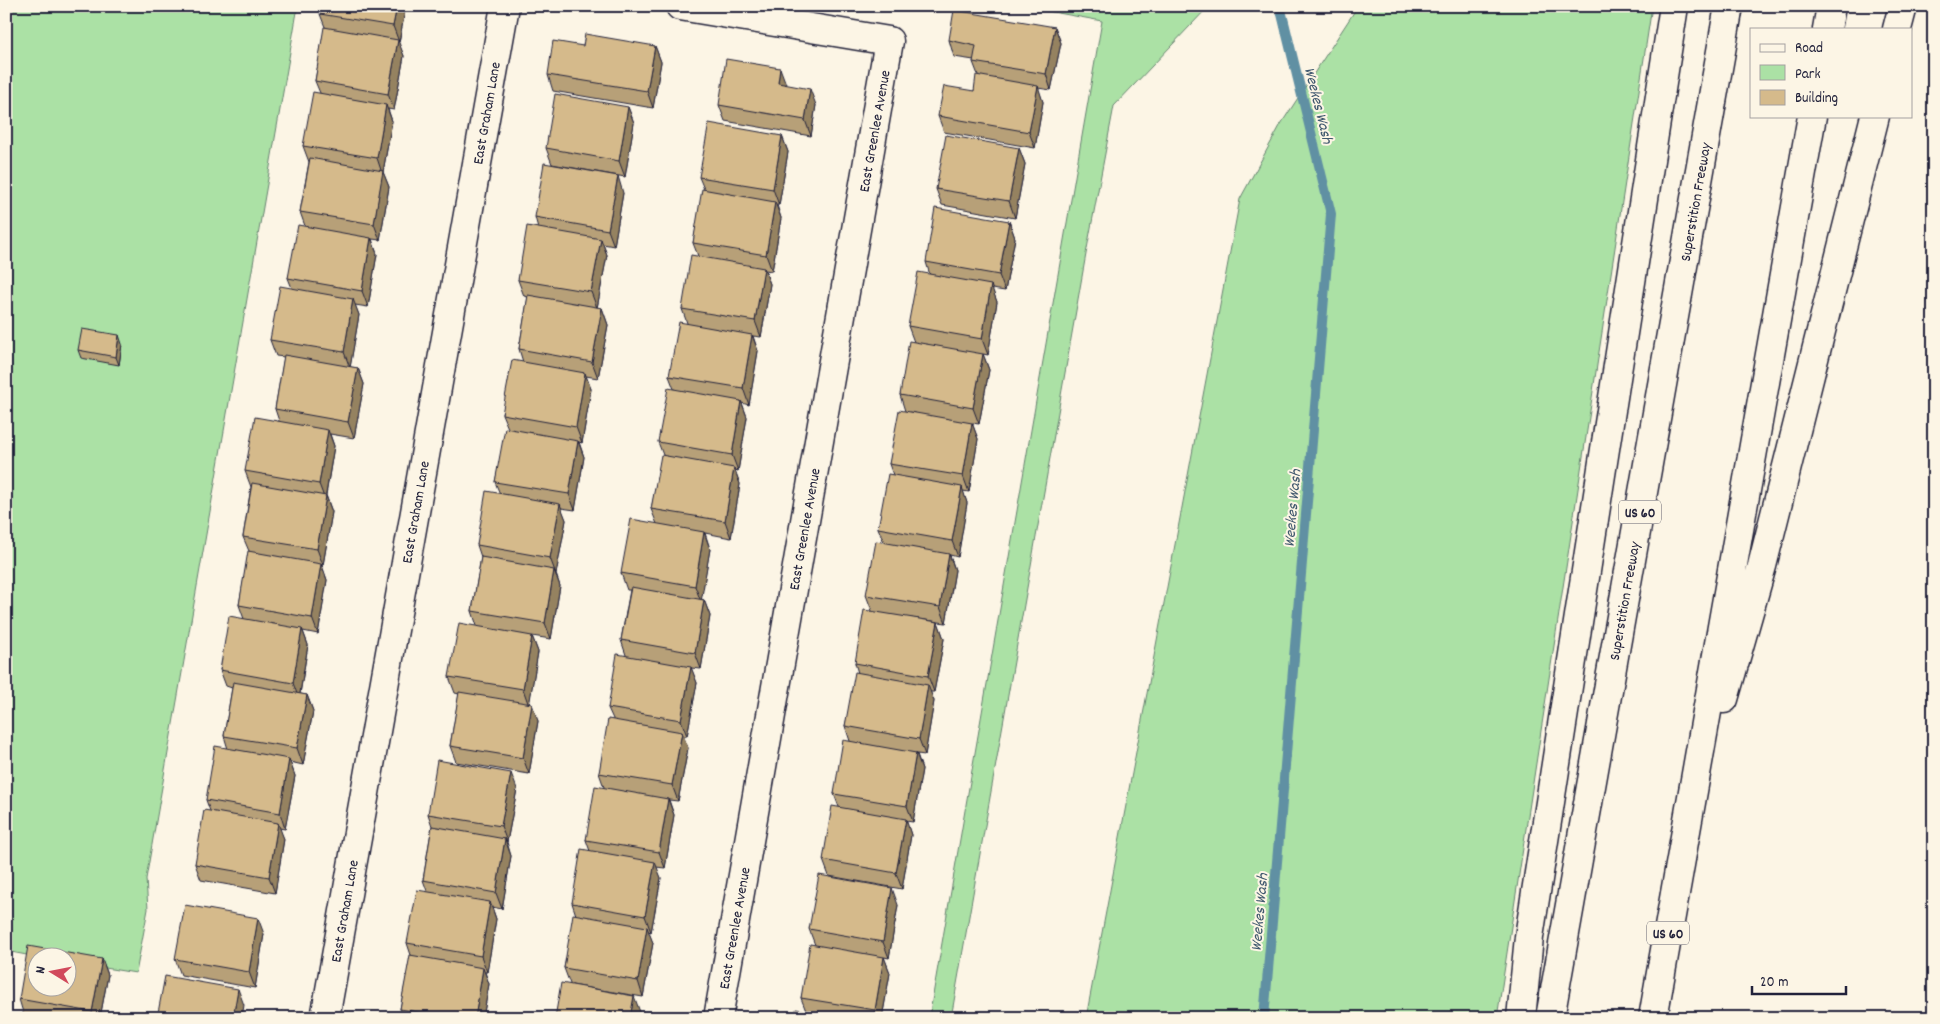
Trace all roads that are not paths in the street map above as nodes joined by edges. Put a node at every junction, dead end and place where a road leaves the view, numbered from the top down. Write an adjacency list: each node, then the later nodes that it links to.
1 (505, 6): 12 (main road, East Graham Lane)
2 (680, 6): 13 (main road, East Greenlee Avenue)
3 (1674, 6): 14 (main road)
4 (1729, 6): 15 (main road, Superstition Freeway / US 60)
5 (1831, 6): 7 (main road)
6 (1903, 6): 8 (main road)
7 (1827, 28)
8 (1897, 28)
9 (1812, 118): 11 (main road, US 60)
10 (1874, 118): 11 (main road)
11 (1682, 848): 16 (main road, US 60)
12 (325, 1018)
13 (718, 1018)
14 (1521, 1018)
15 (1550, 1018)
16 (1653, 1018)

